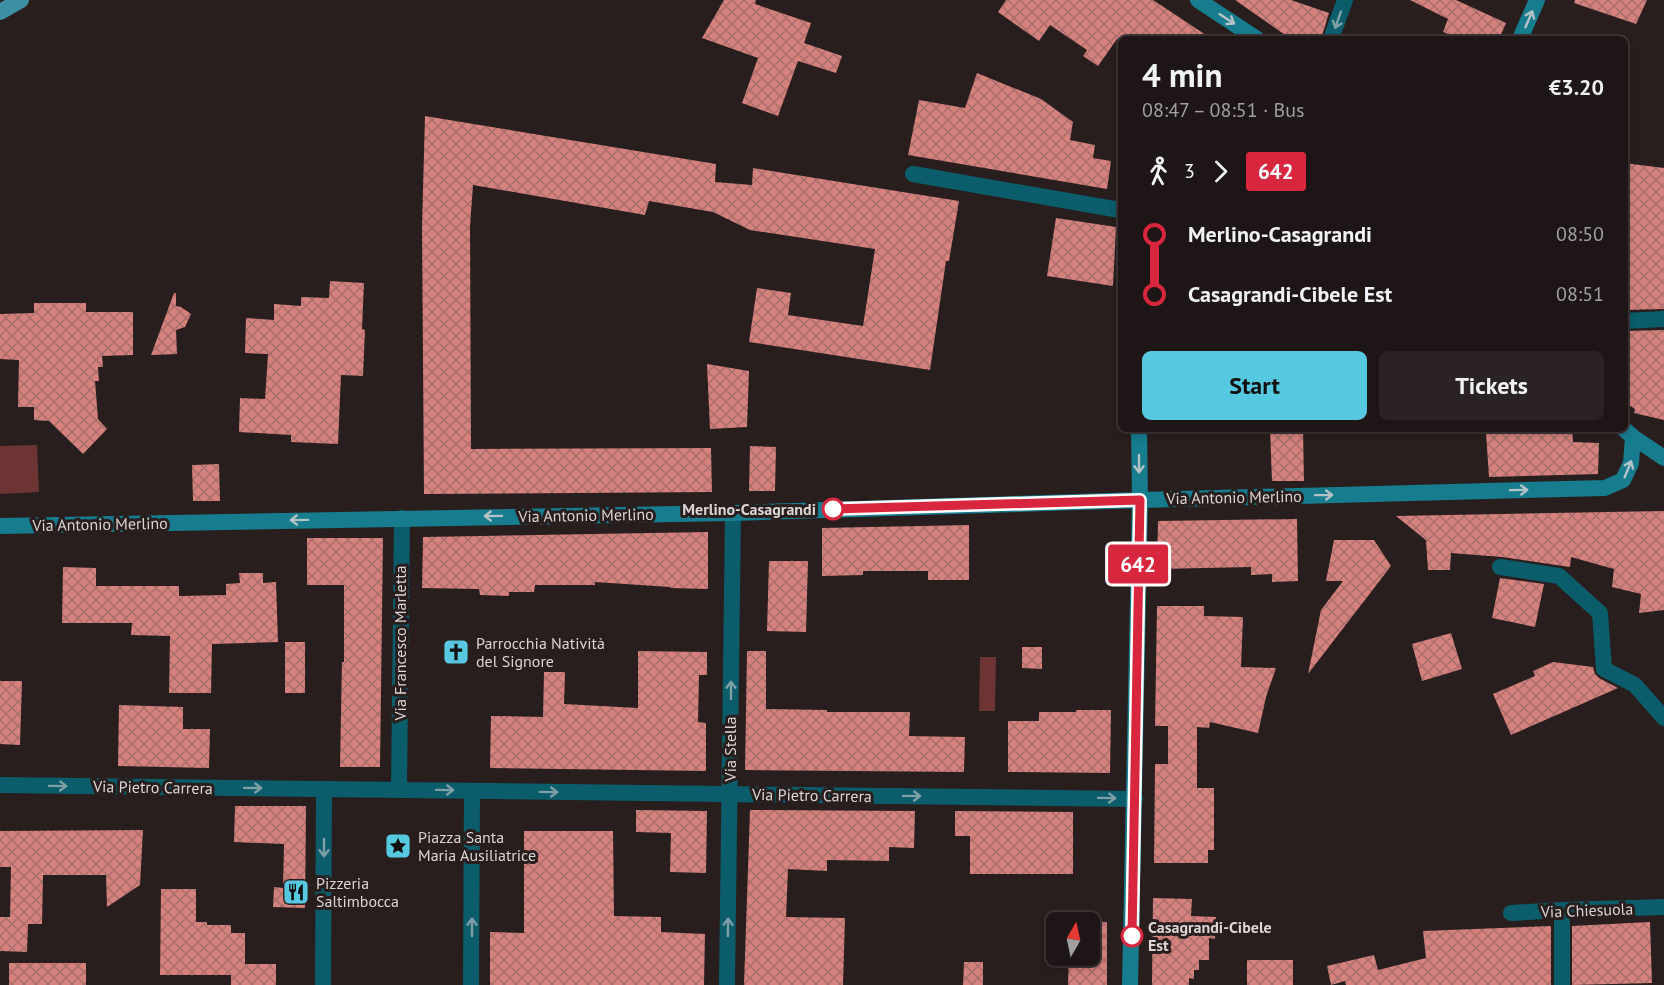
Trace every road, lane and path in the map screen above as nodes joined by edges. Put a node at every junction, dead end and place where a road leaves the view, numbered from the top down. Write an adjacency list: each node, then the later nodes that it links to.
1 (21, 0): 5 (main road)
2 (1198, 0): 6 (main road, one-way to 6)
3 (1345, 0): 7 (street, one-way to 7)
4 (1537, 0): 8 (main road, one-way to 4)
5 (0, 12)
6 (1252, 36)
7 (1332, 36)
8 (1522, 36)
9 (913, 174): 10 (street)
10 (1118, 210)
11 (1664, 319): 12 (street)
12 (1628, 321)
13 (1139, 432): 16 (main road, one-way to 16)
14 (1629, 433): 15 (main road); 16 (main road, Via Antonio Merlino, one-way to 14)
15 (1664, 458)
16 (1140, 500): 17 (main road, Via Antonio Merlino); 27 (main road)
17 (732, 513): 18 (main road, Via Antonio Merlino, one-way to 18); 26 (street, Via Stella, one-way to 17)
18 (402, 518): 19 (main road, Via Antonio Merlino, one-way to 19); 24 (street, Via Francesco Marletta)
19 (0, 526)
20 (1500, 567): 21 (street)
21 (1664, 718)
22 (0, 785): 23 (street, Via Pietro Carrera, one-way to 23)
23 (324, 789): 24 (street, Via Pietro Carrera); 31 (street, one-way to 31)
24 (399, 790): 25 (street, Via Pietro Carrera, one-way to 25)
25 (472, 791): 26 (street, Via Pietro Carrera, one-way to 26); 32 (street, one-way to 25)
26 (730, 794): 27 (street, Via Pietro Carrera, one-way to 27); 33 (street, Via Stella, one-way to 26)
27 (1135, 799): 34 (main road)
28 (1664, 907): 29 (street, Via Chiesuola)
29 (1562, 910): 30 (street, Via Chiesuola); 35 (street)
30 (1511, 913)
31 (323, 985)
32 (471, 985)
33 (727, 985)
34 (1130, 985)
35 (1562, 985)

